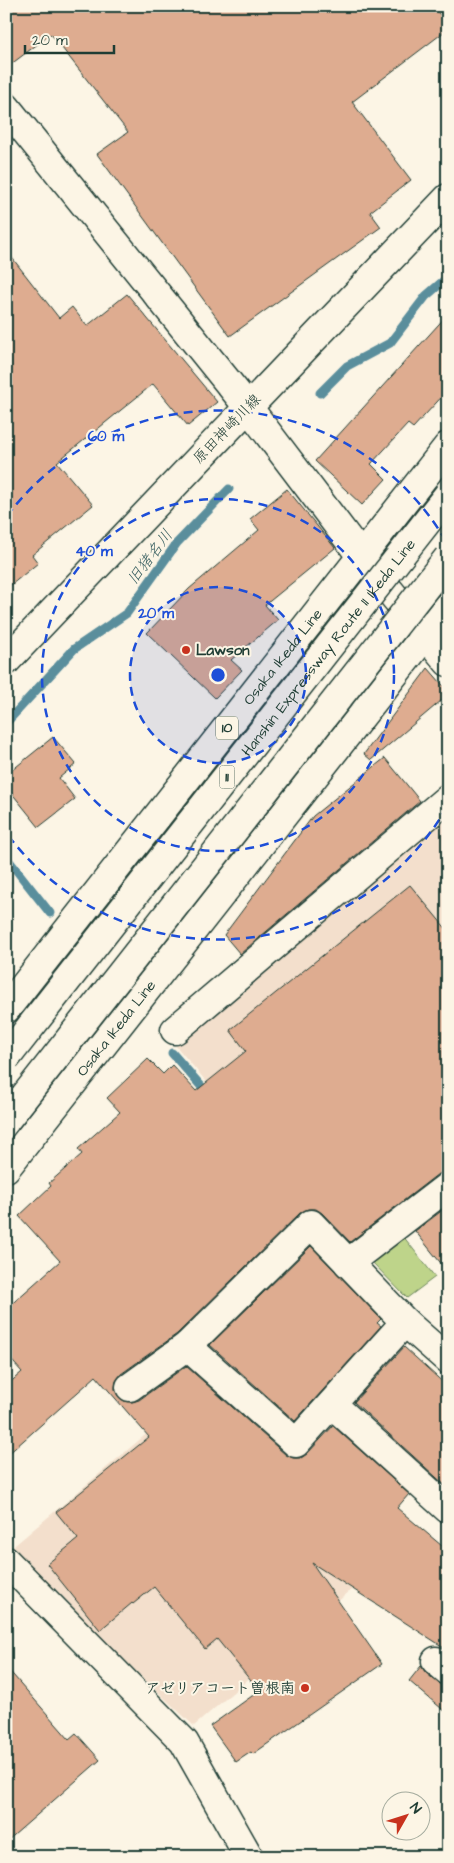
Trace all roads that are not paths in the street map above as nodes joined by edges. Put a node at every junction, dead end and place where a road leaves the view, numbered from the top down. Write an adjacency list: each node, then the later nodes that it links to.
1 (6, 107): 3 (main road)
2 (448, 198): 3 (main road, 原田神崎川線)
3 (248, 407): 6 (main road); 10 (main road, 原田神崎川線)
4 (448, 446): 6 (main road, Osaka Ikeda Line / 10)
5 (448, 495): 15 (main road, Hanshin Expressway Route 11 Ikeda Line / 11, bridge)
6 (361, 556): 9 (main road); 13 (main road, Osaka Ikeda Line / 10)
7 (448, 558): 16 (main road, bridge)
8 (448, 606): 9 (main road, Osaka Ikeda Line)
9 (425, 635): 11 (main road); 17 (main road, Osaka Ikeda Line)
10 (6, 661)
11 (448, 662)
12 (448, 798): 14 (main road)
13 (6, 1010)
14 (175, 1030)
15 (6, 1058)
16 (6, 1120)
17 (6, 1168)
18 (448, 1186): 19 (main road)
19 (354, 1259): 20 (main road); 21 (main road)
20 (405, 1322): 22 (main road); 24 (main road)
21 (187, 1346): 23 (main road); 24 (main road)
22 (448, 1360)
23 (130, 1387)
24 (332, 1404): 25 (main road)
25 (448, 1509)
26 (6, 1561): 27 (main road)
27 (249, 1857)

